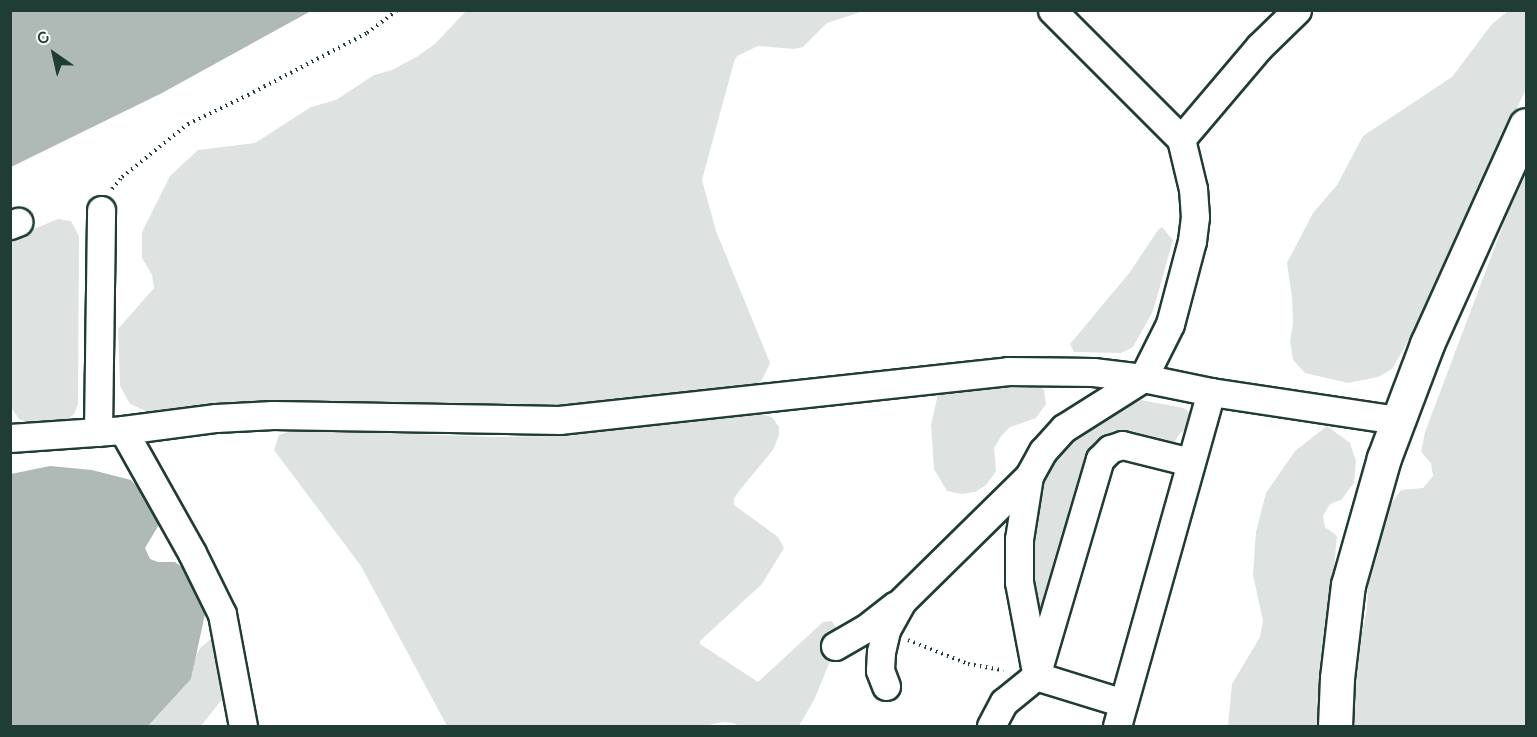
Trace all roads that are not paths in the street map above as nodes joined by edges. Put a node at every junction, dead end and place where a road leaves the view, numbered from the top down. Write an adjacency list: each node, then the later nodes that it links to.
1 (1052, 10): 4 (street)
2 (1297, 10): 4 (street)
3 (1527, 125): 8 (main road)
4 (1181, 139): 6 (street)
5 (101, 210): 9 (street)
6 (1143, 378): 7 (street); 9 (street); 12 (street)
7 (1211, 392): 8 (street); 11 (street)
8 (1396, 420): 20 (main road)
9 (110, 431): 10 (street); 18 (street)
10 (10, 438)
11 (1190, 462): 15 (street); 17 (street)
12 (1029, 476): 13 (street); 15 (street)
13 (902, 601): 14 (street); 16 (street)
14 (835, 646)
15 (1036, 676): 17 (street); 19 (street)
16 (886, 686)
17 (1120, 715)
18 (243, 726)
19 (991, 726)
20 (1335, 726)

